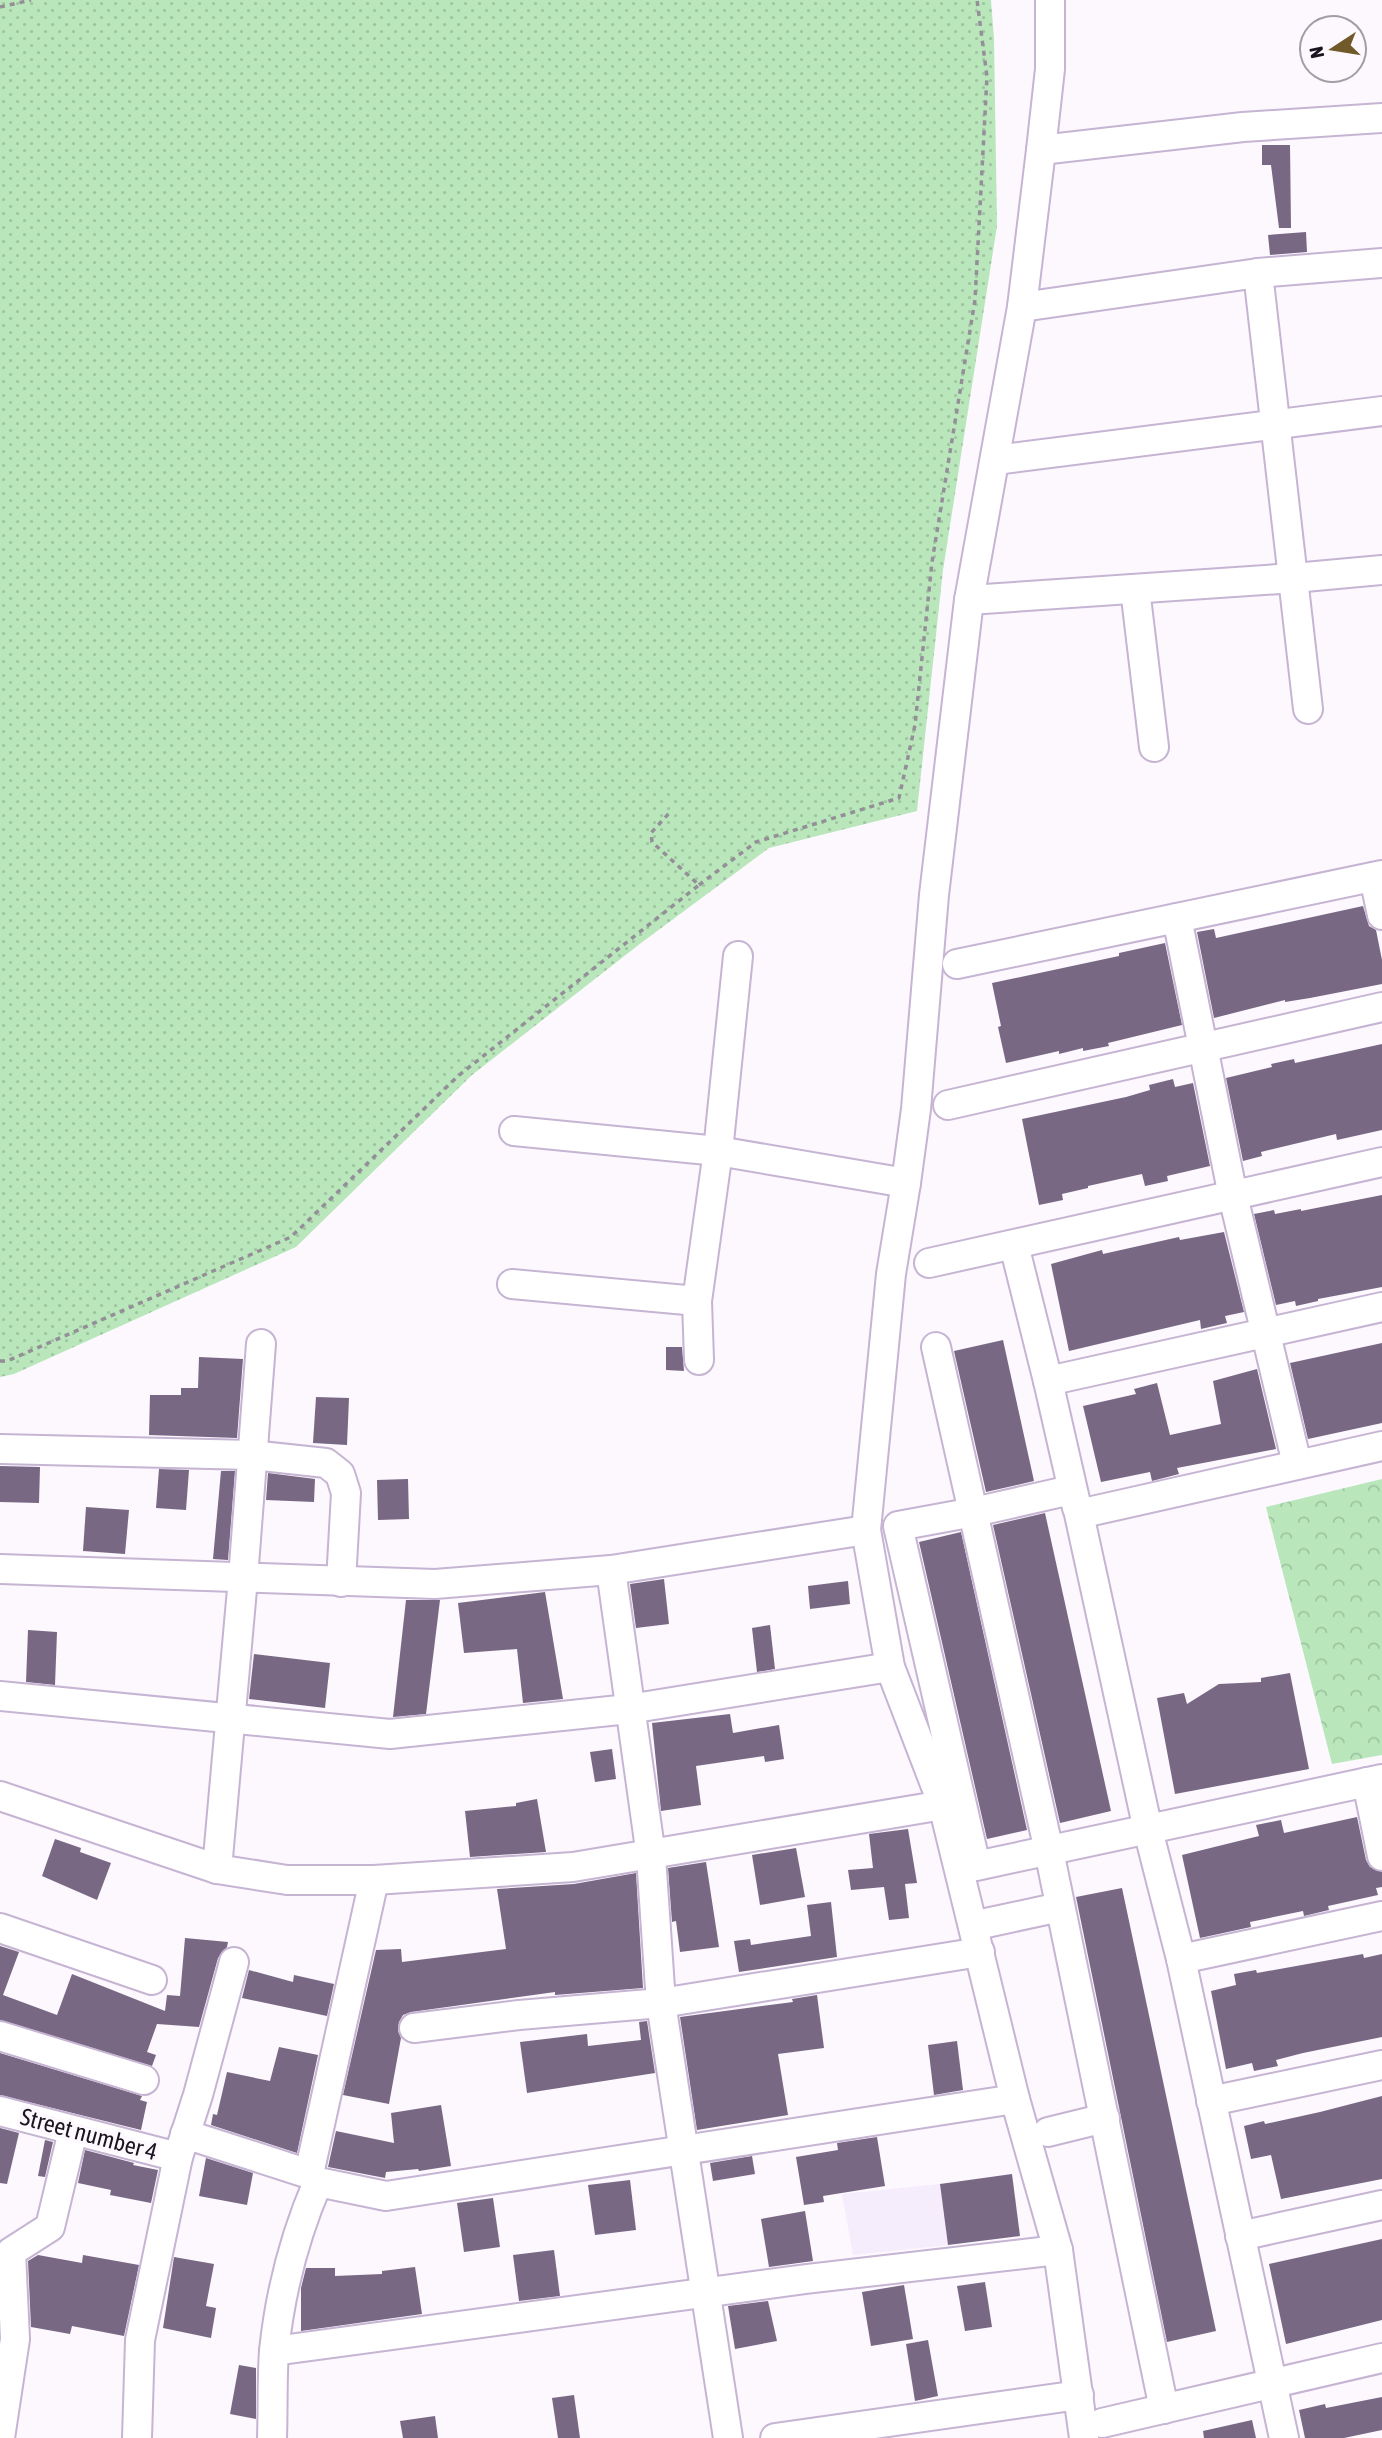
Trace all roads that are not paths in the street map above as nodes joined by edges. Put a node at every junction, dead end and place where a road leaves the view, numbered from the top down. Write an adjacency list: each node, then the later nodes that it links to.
1 (1050, 0): 3 (street)
2 (1382, 118): 3 (street)
3 (1041, 150): 6 (street)
4 (1382, 263): 5 (street)
5 (1258, 273): 6 (street); 8 (street)
6 (1022, 307): 9 (street)
7 (1382, 411): 8 (street)
8 (1275, 423): 9 (street); 11 (street)
9 (996, 460): 13 (street)
10 (1382, 570): 11 (street)
11 (1294, 578): 12 (street); 14 (street)
12 (1135, 589): 13 (street); 15 (street)
13 (969, 600): 27 (street)
14 (1308, 709)
15 (1154, 747)
16 (1378, 876): 17 (street); 18 (street)
17 (1382, 915)
18 (1177, 918): 20 (street); 22 (street)
19 (738, 956): 25 (street)
20 (957, 964)
21 (1382, 1007): 22 (street)
22 (1205, 1046): 23 (street); 28 (street)
23 (948, 1105)
24 (514, 1131): 25 (street)
25 (718, 1151): 27 (street); 32 (street)
26 (1382, 1162): 28 (street)
27 (906, 1182): 45 (street)
28 (1233, 1196): 29 (street); 34 (street)
29 (1014, 1245): 30 (street); 38 (street)
30 (929, 1263)
31 (512, 1284): 32 (street)
32 (697, 1301): 37 (street)
33 (1382, 1307): 34 (street)
34 (1264, 1333): 38 (street); 42 (street)
35 (261, 1344): 41 (street)
36 (936, 1347): 44 (street)
37 (699, 1360)
38 (1048, 1381): 43 (street)
39 (1382, 1446): 42 (street)
40 (0, 1449): 41 (street)
41 (252, 1455): 48 (street); 49 (street)
42 (1297, 1464): 43 (street)
43 (1075, 1502): 44 (street); 57 (street)
44 (974, 1512): 58 (street); 58 (street)
45 (866, 1530): 47 (street); 50 (street)
46 (0, 1569): 48 (street)
47 (611, 1570): 49 (street); 52 (street)
48 (243, 1578): 49 (street); 53 (street)
49 (341, 1582)
50 (890, 1668): 52 (street); 56 (street)
51 (0, 1696): 53 (street)
52 (629, 1709): 53 (street); 59 (street)
53 (230, 1717): 61 (street)
54 (1374, 1780): 57 (street); 60 (street)
55 (0, 1797): 61 (street)
56 (943, 1805): 59 (street); 67 (street)
57 (1148, 1830): 58 (street); 68 (street)
58 (1049, 1851): 63 (street)
59 (651, 1856): 62 (street); 71 (street)
60 (1382, 1856)
61 (217, 1870): 62 (street)
62 (374, 1881): 84 (street)
63 (1060, 1907): 65 (street); 79 (street)
64 (1382, 1916): 68 (street)
65 (986, 1923)
66 (0, 1927): 70 (street)
67 (980, 1952): 71 (street); 76 (street)
68 (1181, 1959): 77 (street)
69 (234, 1962): 82 (street)
70 (152, 1980)
71 (661, 2003): 72 (street); 83 (street)
72 (414, 2028)
73 (0, 2036): 75 (street)
74 (1382, 2064): 77 (street)
75 (144, 2080)
76 (1015, 2099): 83 (street, Street number 4); 88 (street)
77 (1211, 2101): 86 (street)
78 (0, 2111): 80 (street, Street number 4)
79 (1105, 2118): 81 (street); 94 (street)
80 (72, 2131): 82 (street, Street number 4); 87 (street)
81 (1048, 2132)
82 (182, 2145): 84 (street, Street number 4); 97 (street)
83 (686, 2151): 84 (street, Street number 4); 89 (street)
84 (313, 2178): 90 (street)
85 (1382, 2205): 86 (street)
86 (1240, 2236): 92 (street)
87 (5, 2250): 96 (street)
88 (1058, 2250): 89 (street); 93 (street)
89 (706, 2294): 90 (street); 99 (street)
90 (274, 2351): 98 (street)
91 (1382, 2358): 92 (street)
92 (1272, 2383): 94 (street); 101 (street)
93 (1079, 2395): 95 (street); 100 (street)
94 (1164, 2409): 95 (street)
95 (1093, 2430)
96 (0, 2438)
97 (137, 2438)
98 (272, 2438)
99 (728, 2438)
100 (775, 2438)
101 (1284, 2438)

